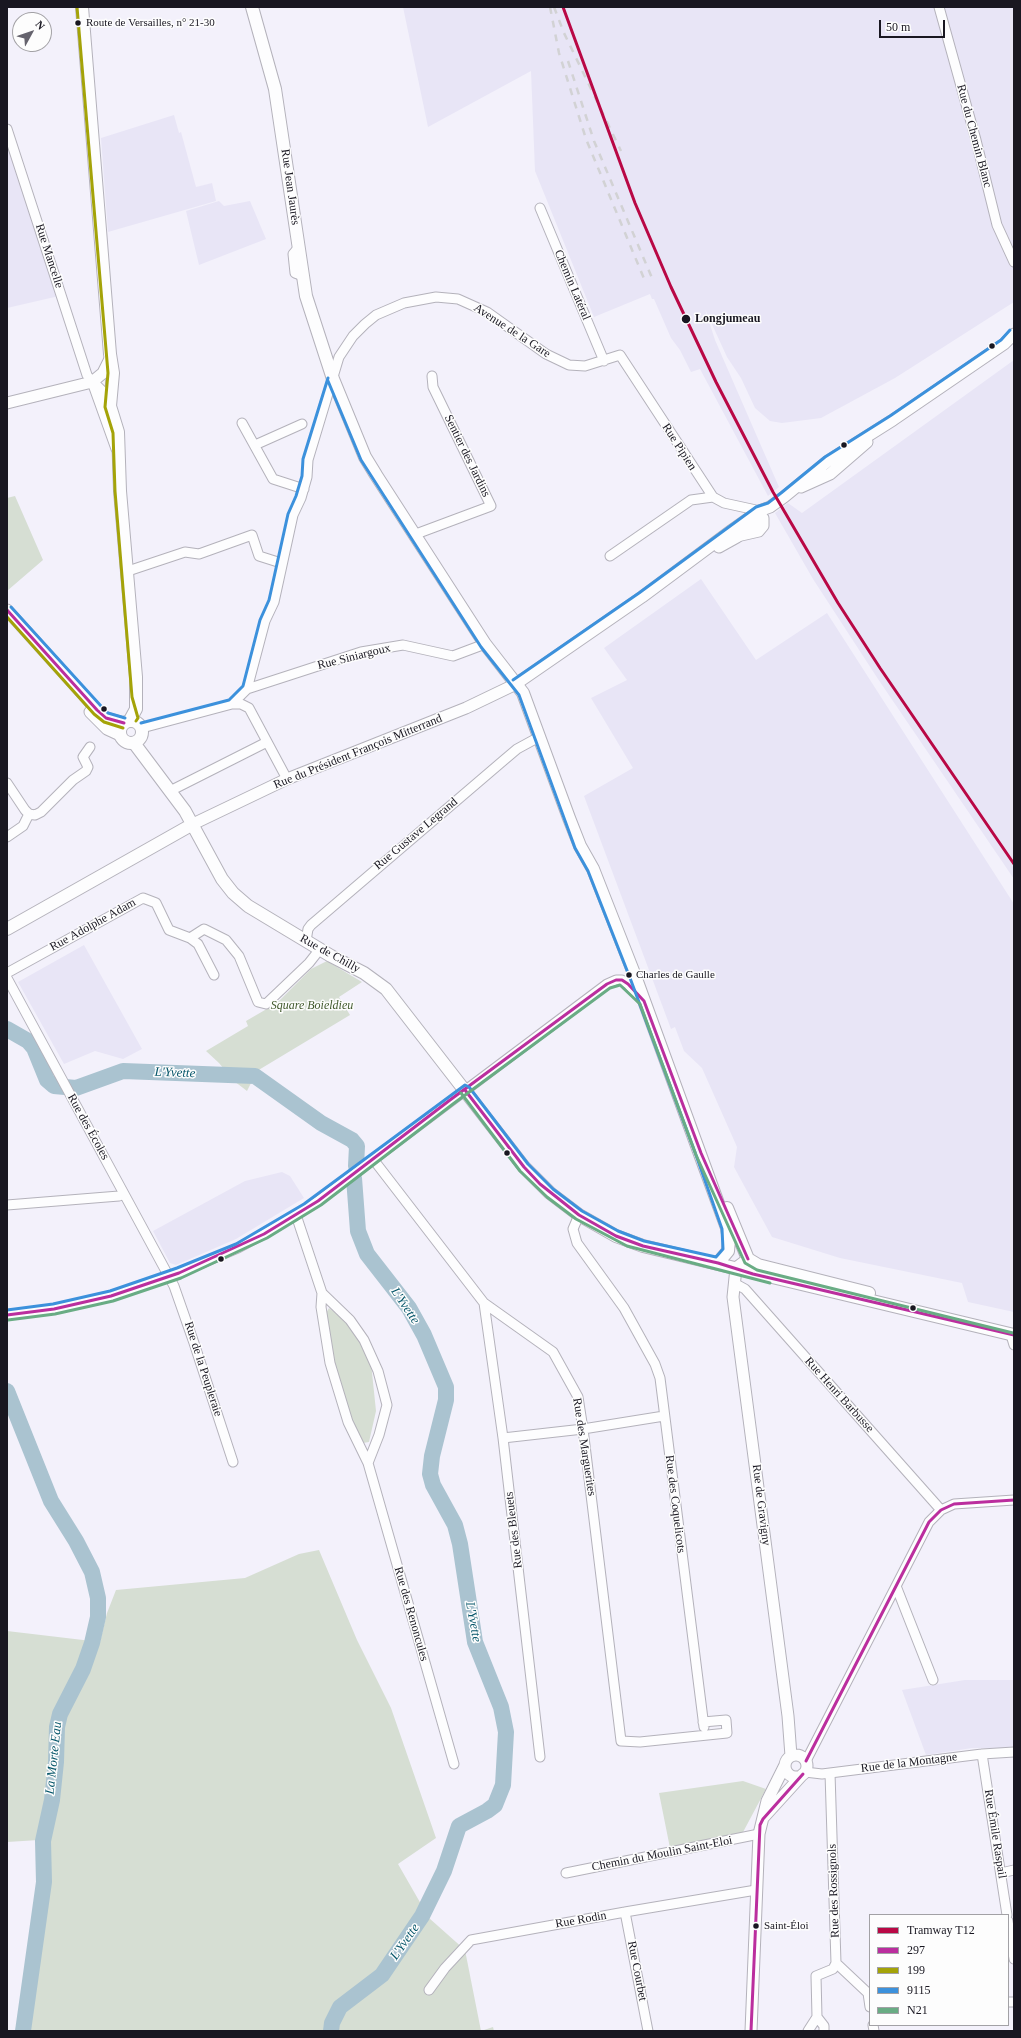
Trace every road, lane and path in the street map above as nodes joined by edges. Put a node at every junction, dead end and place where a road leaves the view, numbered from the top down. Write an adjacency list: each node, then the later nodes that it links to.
1 (82, 7): 10 (main road)
2 (252, 7): 13 (main road, Rue Jean Jaurès)
3 (939, 7): 6 (street, Rue du Chemin Blanc)
4 (7, 129): 14 (street, Rue Mancelle)
5 (540, 208): 11 (street, Chemin Latéral)
6 (1014, 262)
7 (1014, 334): 8 (street, Rue du Président François Mitterrand)
8 (1009, 342): 23 (street, Rue du Président François Mitterrand)
9 (620, 355): 11 (street, Avenue de la Gare); 22 (street, Rue Pipien)
10 (110, 359): 14 (street); 16 (main road)
11 (604, 361): 13 (street, Avenue de la Gare)
12 (432, 376): 24 (street, Sentier des Jardins)
13 (333, 379): 21 (street, Avenue de la Gare); 24 (main road, Rue Jean Jaurès)
14 (92, 382): 15 (street); 16 (street); 20 (street, Rue Mancelle)
15 (7, 403)
16 (110, 406): 20 (main road)
17 (242, 424): 19 (street)
18 (302, 424): 19 (street)
19 (255, 445): 21 (street)
20 (118, 454): 27 (main road)
21 (304, 489): 26 (street, Avenue de la Gare)
22 (713, 498): 23 (street); 25 (street)
23 (761, 514): 30 (street, Rue du Président François Mitterrand)
24 (416, 534): 29 (main road, Rue Jean Jaurès)
25 (610, 556)
26 (281, 563): 27 (street); 31 (street, Avenue de la Gare)
27 (128, 572): 33 (main road)
28 (8, 617): 33 (street); 34 (street)
29 (485, 644): 30 (main road, Rue Jean Jaurès); 31 (street, Rue Siniargoux)
30 (516, 684): 35 (main road, Rue Jean Jaurès); 39 (street, Rue du Président François Mitterrand)
31 (247, 689): 32 (street)
32 (232, 704): 33 (street); 36 (street)
33 (134, 724): 34 (main road); 37 (main road)
34 (120, 735): 37 (main road)
35 (539, 737): 47 (street, Rue Gustave Legrand); 52 (main road, Rue Jean Jaurès)
36 (267, 742): 39 (street); 41 (street)
37 (134, 743): 41 (main road, Rue de Chilly)
38 (90, 747): 42 (street)
39 (287, 779): 43 (street, Rue du Président François Mitterrand)
40 (7, 783): 42 (street)
41 (170, 791): 43 (main road, Rue de Chilly)
42 (29, 814): 44 (street)
43 (193, 824): 45 (main road, Rue du Président François Mitterrand); 47 (main road, Rue de Chilly)
44 (7, 837)
45 (7, 929)
46 (190, 938): 48 (street); 49 (street, Rue Adolphe Adam); 50 (street, Rue Adolphe Adam)
47 (306, 941): 48 (main road, Rue de Chilly)
48 (320, 950): 53 (main road, Rue de Chilly)
49 (7, 973)
50 (214, 975)
51 (7, 978): 56 (street, Rue des Écoles)
52 (644, 1001): 53 (street); 54 (main road, Rue Jean Jaurès)
53 (465, 1090): 55 (street); 59 (main road, Rue de Chilly)
54 (701, 1153): 60 (main road); 61 (main road)
55 (373, 1159): 58 (street); 66 (street, Rue des Marguerites)
56 (124, 1194): 57 (street); 63 (street, Rue des Écoles)
57 (7, 1206)
58 (296, 1215): 63 (street); 65 (street, Rue des Renoncules)
59 (579, 1215): 61 (main road, Rue de Chilly); 69 (street, Rue des Coquelicots)
60 (748, 1259): 62 (street); 68 (main road)
61 (718, 1263): 62 (main road, Rue de Chilly)
62 (736, 1268): 64 (street, Rue de Gravigny); 68 (main road, Rue de Chilly)
63 (168, 1277): 67 (street); 72 (street, Rue de la Peupleraie)
64 (734, 1283): 75 (street, Rue Henri Barbusse); 83 (street, Rue de Gravigny)
65 (322, 1292): 73 (street, Rue des Renoncules); 73 (street, Rue des Renoncules)
66 (484, 1303): 70 (street, Rue des Marguerites); 71 (street, Rue des Bleuets)
67 (7, 1315)
68 (1013, 1336)
69 (664, 1416): 70 (street); 78 (street, Rue des Coquelicots)
70 (583, 1429): 71 (street); 79 (street, Rue des Marguerites)
71 (503, 1438): 82 (street, Rue des Bleuets)
72 (233, 1462)
73 (368, 1463): 84 (street, Rue des Renoncules)
74 (1014, 1500): 75 (street)
75 (941, 1510): 76 (street)
76 (896, 1586): 77 (street); 85 (street)
77 (933, 1680)
78 (703, 1722): 79 (street, Rue des Coquelicots); 79 (street)
79 (705, 1735)
80 (1014, 1752): 81 (street, Rue de la Montagne)
81 (982, 1754): 86 (street, Rue de la Montagne); 91 (street, Rue Émile Raspail)
82 (540, 1757)
83 (788, 1761): 85 (street); 85 (street); 87 (street)
84 (454, 1764)
85 (805, 1769): 86 (street, Rue de la Montagne); 87 (street)
86 (830, 1773): 97 (street, Rue des Rossignols)
87 (763, 1819): 88 (street)
88 (759, 1834): 90 (street, Chemin du Moulin Saint-Eloi); 92 (street)
89 (1014, 1870): 91 (street)
90 (566, 1873)
91 (1001, 1873): 94 (street, Rue Émile Raspail)
92 (756, 1890): 93 (street, Rue Rodin); 102 (street)
93 (625, 1912): 98 (street, Rue Rodin); 101 (street, Rue Courbet)
94 (1007, 1914)
95 (1009, 1927): 96 (street)
96 (1014, 1959)
97 (836, 1963): 99 (street); 100 (street)
98 (428, 1990)
99 (869, 1994)
100 (817, 2017): 103 (street); 104 (street)
101 (648, 2031)
102 (751, 2031)
103 (808, 2031)
104 (824, 2031)

